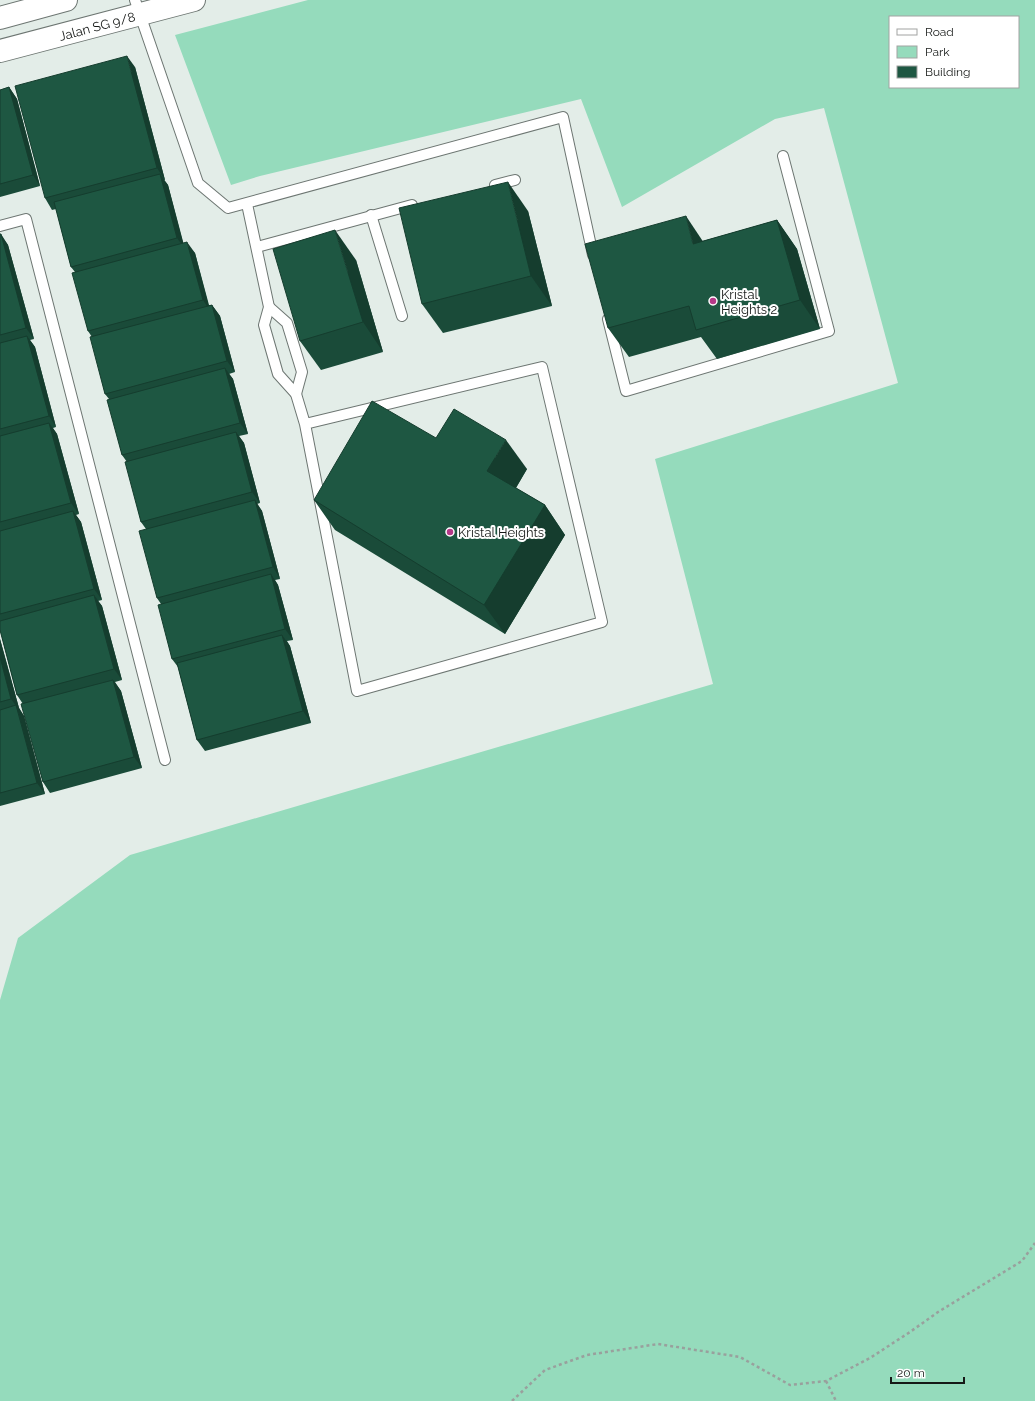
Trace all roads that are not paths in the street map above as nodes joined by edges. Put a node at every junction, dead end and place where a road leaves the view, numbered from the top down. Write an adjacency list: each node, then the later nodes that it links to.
1 (66, 0): 4 (street)
2 (194, 0): 3 (street, Jalan SG 9/8)
3 (137, 8): 5 (street, Jalan SG 9/8); 10 (lane)
4 (0, 18)
5 (0, 51)
6 (783, 156): 15 (lane)
7 (515, 180): 8 (lane)
8 (485, 188)
9 (424, 202): 11 (lane)
10 (247, 204): 13 (lane); 14 (lane)
11 (371, 215): 13 (lane); 17 (lane)
12 (0, 226): 20 (lane)
13 (257, 247): 16 (lane)
14 (596, 266)
15 (605, 305)
16 (269, 307): 18 (lane); 18 (lane)
17 (402, 316)
18 (296, 394): 19 (lane)
19 (305, 424): 19 (lane)
20 (165, 760)

